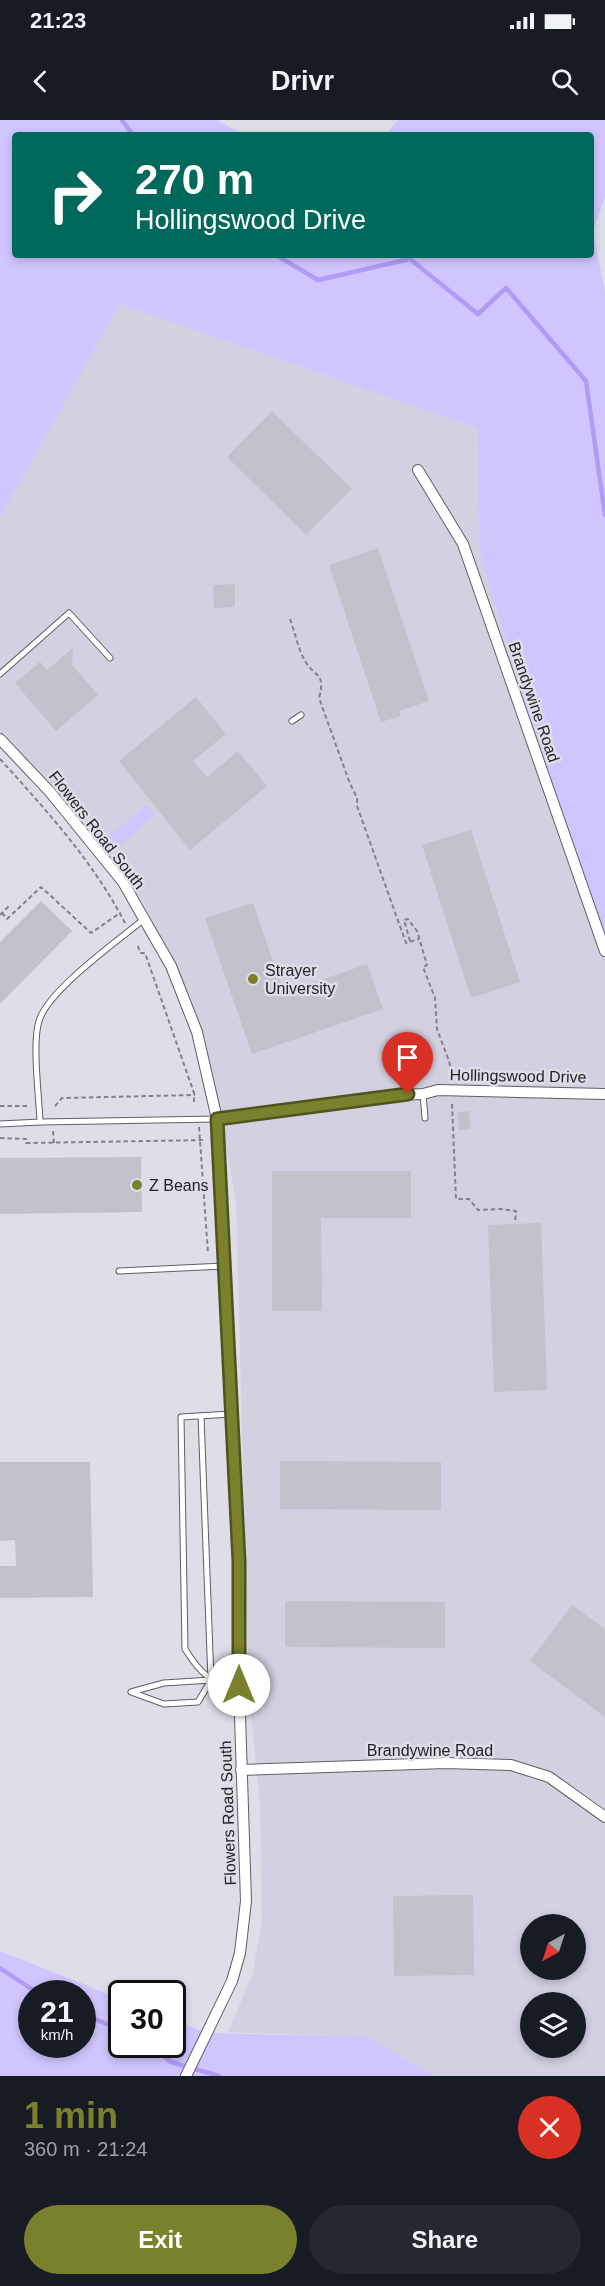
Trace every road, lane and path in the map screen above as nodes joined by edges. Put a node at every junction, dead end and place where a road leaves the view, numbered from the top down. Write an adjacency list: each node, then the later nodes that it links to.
1 (418, 471): 17 (street, Brandywine Road)
2 (290, 619): 15 (path)
3 (110, 658): 4 (lane)
4 (0, 674)
5 (301, 715): 6 (lane)
6 (292, 721)
7 (0, 739): 12 (street, Flowers Road South)
8 (0, 759): 10 (path)
9 (10, 905): 11 (path)
10 (120, 913): 11 (path); 13 (path)
11 (1, 914)
12 (144, 919): 28 (street, Flowers Road South); 29 (lane)
13 (125, 923)
14 (419, 939): 15 (path); 15 (path); 18 (path)
15 (410, 942)
16 (138, 946): 21 (path)
17 (605, 951)
18 (452, 1076)
19 (423, 1094): 20 (street, Hollingswood Drive); 27 (lane); 28 (street, Hollingswood Drive)
20 (605, 1094)
21 (196, 1095): 23 (path); 26 (path)
22 (452, 1098): 39 (path)
23 (194, 1103)
24 (0, 1106): 25 (path)
25 (28, 1106)
26 (56, 1106)
27 (425, 1118)
28 (217, 1119): 29 (lane); 41 (street, Flowers Road South)
29 (40, 1122): 30 (lane)
30 (0, 1124)
31 (199, 1128): 36 (path)
32 (26, 1130): 35 (path)
33 (53, 1130): 38 (path)
34 (0, 1138): 35 (path)
35 (26, 1138): 38 (path)
36 (200, 1140): 37 (path); 38 (path); 40 (path)
37 (206, 1140)
38 (54, 1143)
39 (515, 1222)
40 (208, 1253)
41 (225, 1266): 42 (lane); 43 (street, Flowers Road South)
42 (119, 1271)
43 (233, 1414): 44 (lane); 46 (street, Flowers Road South)
44 (201, 1416): 45 (lane); 45 (lane)
45 (211, 1680): 45 (lane); 46 (lane)
46 (239, 1685): 47 (street, Flowers Road South)
47 (241, 1770): 48 (street, Brandywine Road); 49 (street, Flowers Road South)
48 (605, 1817)
49 (186, 2076)

